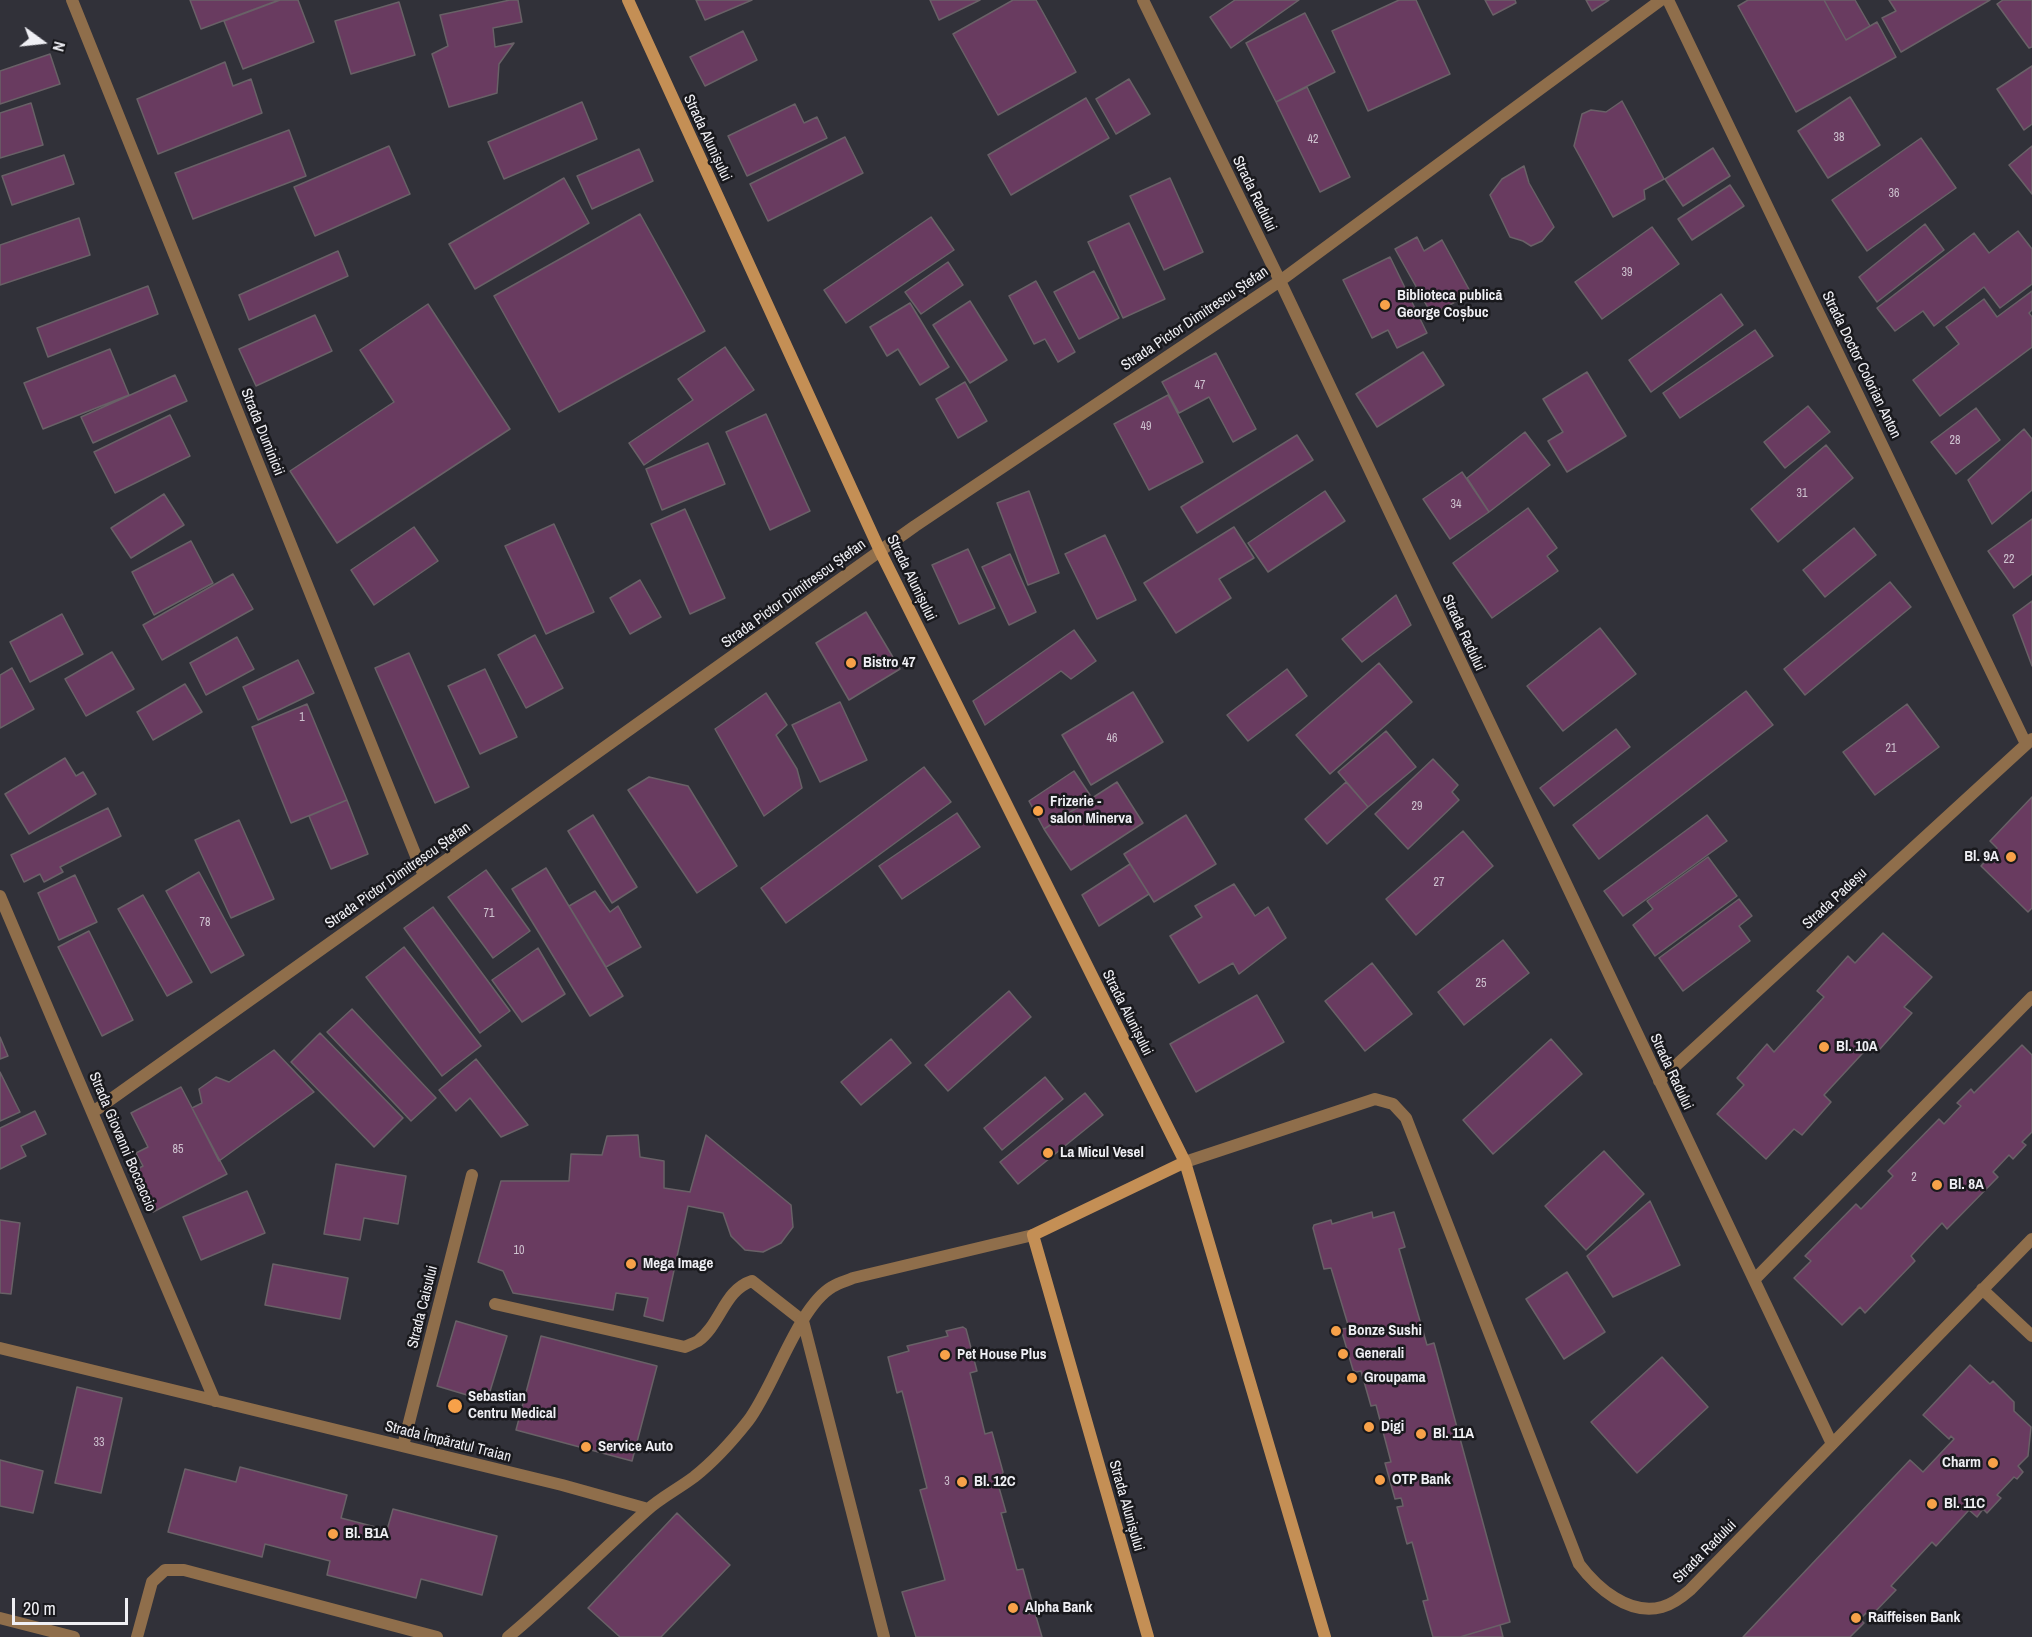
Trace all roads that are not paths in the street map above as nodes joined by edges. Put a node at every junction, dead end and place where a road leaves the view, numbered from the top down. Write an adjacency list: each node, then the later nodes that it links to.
1 (72, 0): 9 (street, Strada Duminicii)
2 (628, 0): 7 (street, Strada Alunișului)
3 (1143, 0): 6 (street, Strada Radului)
4 (1661, 0): 6 (street, Strada Pictor Dimitrescu Ștefan)
5 (1668, 0): 8 (street, Strada Doctor Colorian Anton)
6 (1280, 280): 7 (street, Strada Pictor Dimitrescu Ștefan); 12 (street, Strada Radului)
7 (880, 551): 9 (street, Strada Pictor Dimitrescu Ștefan); 14 (street, Strada Alunișului)
8 (2029, 742): 12 (street, Strada Padeșu)
9 (424, 876): 13 (street, Strada Pictor Dimitrescu Ștefan)
10 (0, 896): 13 (street, Strada Giovanni Boccaccio)
11 (2032, 997): 18 (street)
12 (1659, 1081): 18 (street, Strada Radului)
13 (93, 1112): 24 (street, Strada Giovanni Boccaccio)
14 (1185, 1162): 16 (street); 25 (street, Strada Radului); 35 (street, Strada Alunișului)
15 (472, 1175): 26 (street, Strada Caisului)
16 (1033, 1235): 21 (street); 34 (street, Strada Alunișului)
17 (2032, 1239): 19 (street, Strada Radului)
18 (1754, 1280): 25 (street, Strada Radului)
19 (1982, 1289): 22 (street); 25 (street, Strada Radului)
20 (495, 1304): 21 (street)
21 (802, 1321): 27 (street); 33 (street)
22 (2032, 1336)
23 (0, 1348): 24 (street, Strada Împăratul Traian)
24 (215, 1401): 26 (street, Strada Împăratul Traian)
25 (1832, 1444)
26 (403, 1446): 27 (street, Strada Împăratul Traian)
27 (648, 1509): 32 (street)
28 (0, 1618): 29 (street)
29 (75, 1637)
30 (137, 1637): 31 (street)
31 (437, 1637)
32 (508, 1637)
33 (884, 1637)
34 (1148, 1637)
35 (1325, 1637)

